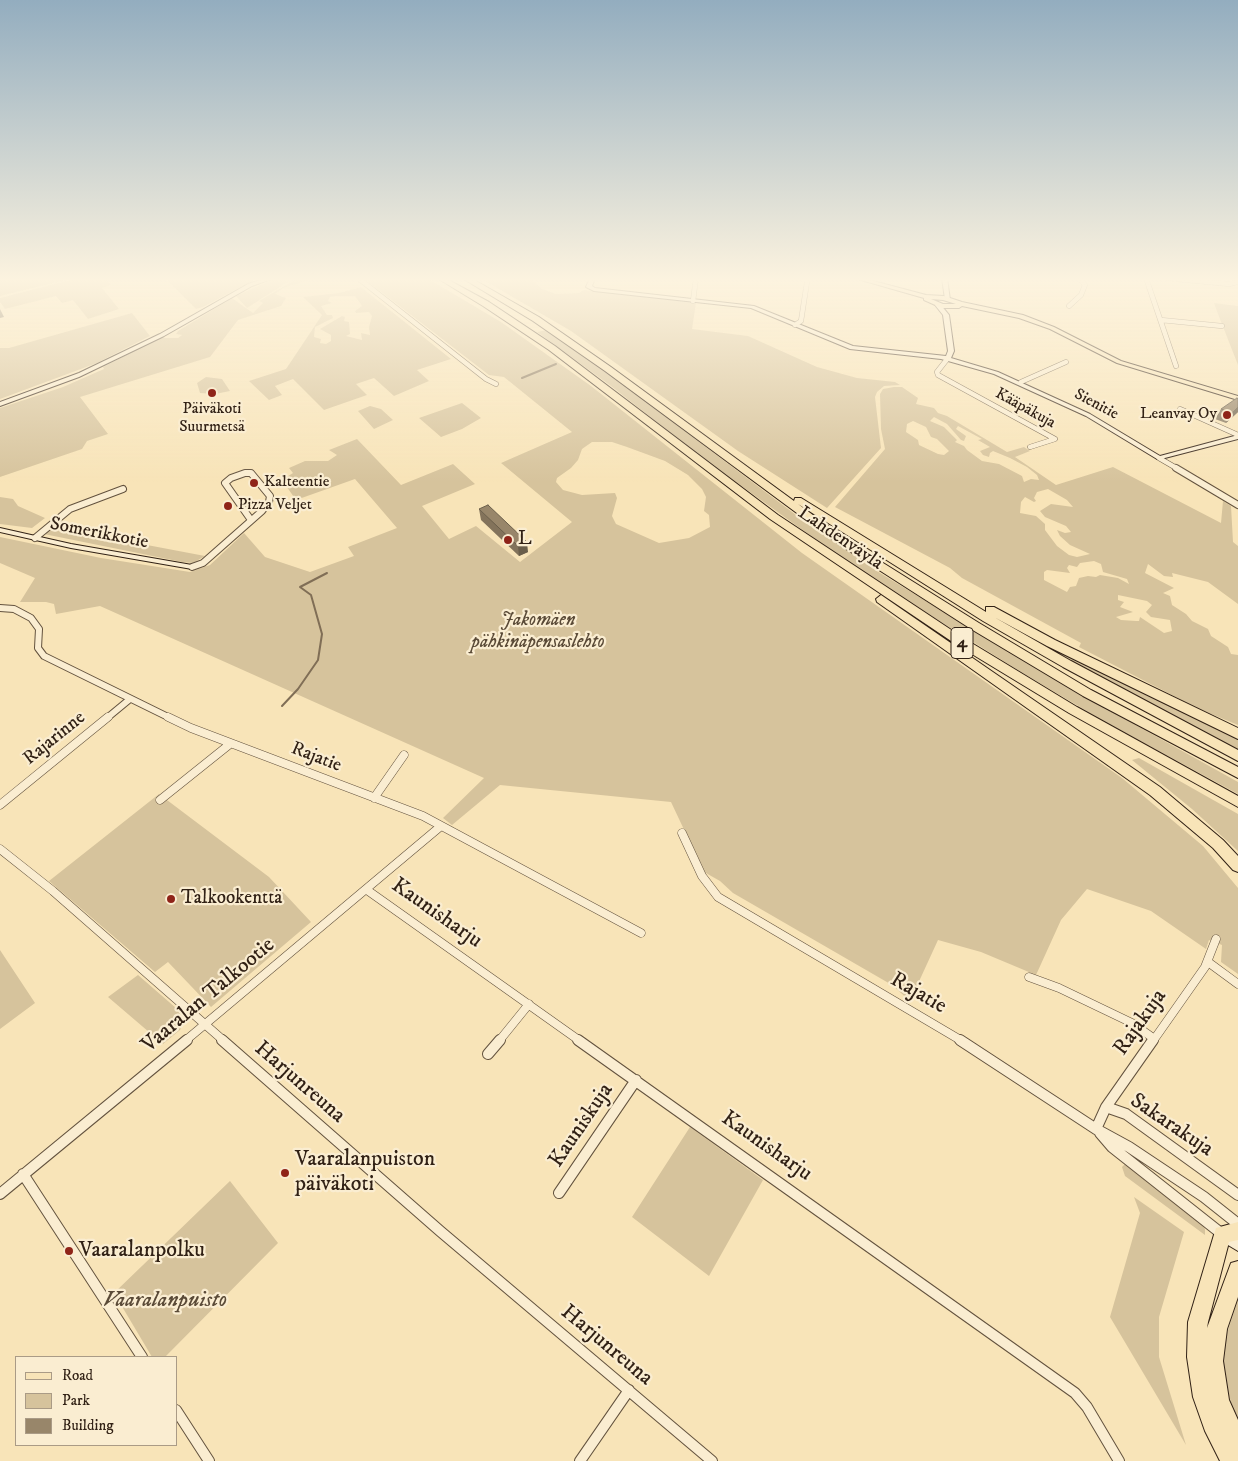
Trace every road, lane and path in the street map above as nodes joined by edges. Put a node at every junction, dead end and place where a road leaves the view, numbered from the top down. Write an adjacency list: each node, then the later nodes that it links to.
1 (137, 346): 12 (main road)
2 (444, 346): 14 (street)
3 (549, 346): 24 (highway, Lahdenväylä / 4)
4 (576, 346): 19 (highway, Lahdenväylä / 4)
5 (851, 346): 9 (street, Sienitie)
6 (950, 346): 9 (street)
7 (1088, 346): 15 (main road)
8 (1170, 346): 11 (street)
9 (948, 358): 13 (street, Sienitie); 20 (street, Kääpäkuja)
10 (1066, 362): 13 (street)
11 (1176, 366)
12 (77, 376): 16 (street)
13 (1021, 382): 21 (street, Sienitie)
14 (496, 384)
15 (1238, 399)
16 (0, 404)
17 (1180, 408): 18 (street)
18 (1238, 436): 21 (street)
19 (705, 442): 27 (highway); 36 (highway, Lahdenväylä / 4)
20 (1030, 447)
21 (1159, 458): 23 (street, Sienitie)
22 (123, 489): 28 (street)
23 (1238, 505)
24 (774, 517): 39 (highway, Lahdenväylä / 4); 44 (highway)
25 (251, 520): 25 (street); 29 (street)
26 (0, 530): 28 (street, Somerikkotie)
27 (856, 537): 32 (highway); 35 (highway)
28 (35, 538): 29 (street, Somerikkotie)
29 (192, 567)
30 (0, 608): 31 (street, Rajatie)
31 (130, 699): 33 (street, Rajatie); 40 (street, Rajarinne)
32 (1238, 734)
33 (230, 744): 37 (street, Rajatie); 38 (street)
34 (404, 755): 37 (street)
35 (1238, 756)
36 (1238, 773)
37 (374, 798): 41 (street, Rajatie)
38 (160, 800)
39 (1238, 802)
40 (0, 805)
41 (441, 826): 45 (street, Vaaralan Talkootie); 46 (street, Rajatie)
42 (682, 833): 57 (street, Rajatie)
43 (0, 849): 52 (street, Harjunreuna)
44 (1238, 866)
45 (367, 890): 51 (street, Kaunisharju); 52 (street, Vaaralan Talkootie)
46 (641, 933)
47 (1216, 939): 48 (street, Rajakuja)
48 (1208, 962): 50 (street); 53 (street, Rajakuja)
49 (1029, 977): 53 (street)
50 (1238, 984)
51 (529, 1004): 54 (street); 55 (street, Kaunisharju)
52 (204, 1025): 58 (street, Vaaralan Talkootie); 65 (street, Harjunreuna)
53 (1153, 1038): 56 (street, Rajakuja)
54 (488, 1054)
55 (636, 1080): 59 (street, Kauniskuja); 71 (street, Kaunisharju)
56 (1106, 1107): 57 (street, Rajakuja); 61 (street, Sakarakuja)
57 (1096, 1130): 62 (street, Rajatie); 62 (street, Rajatie)
58 (23, 1174): 60 (street, Vaaralan Talkootie); 64 (street)
59 (559, 1193)
60 (0, 1194)
61 (1238, 1195)
62 (1234, 1233): 72 (highway)
63 (1238, 1270): 67 (highway)
64 (141, 1356)
65 (630, 1390): 69 (street); 70 (street, Harjunreuna)
66 (178, 1413): 68 (street)
67 (1238, 1444)
68 (209, 1461)
69 (580, 1461)
70 (712, 1461)
71 (1119, 1461)
72 (1230, 1461)

